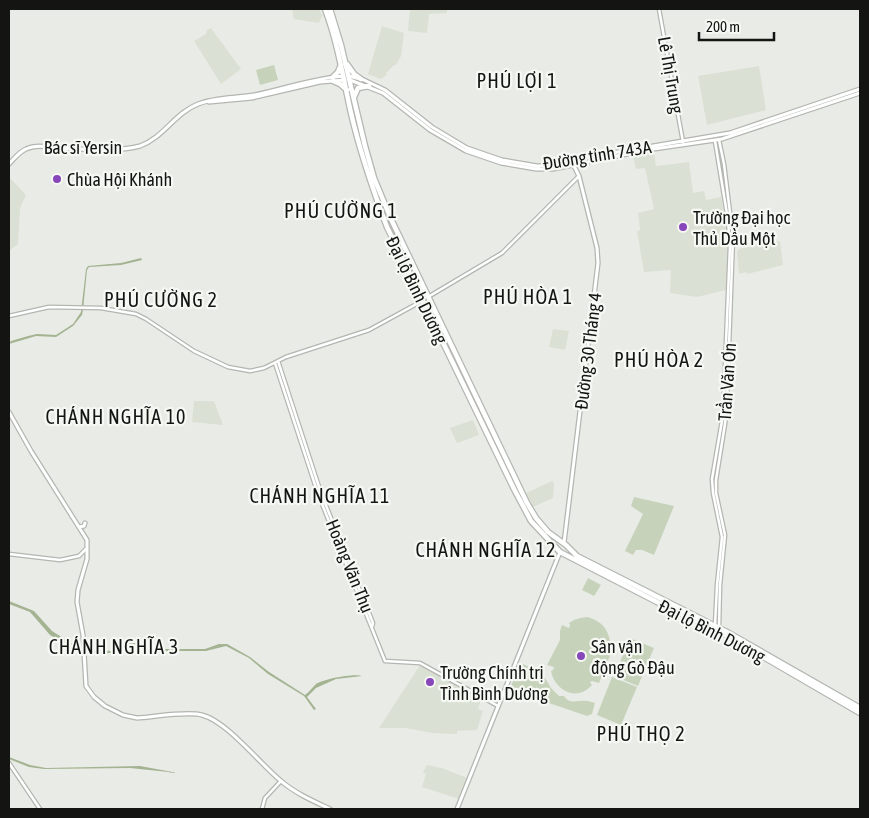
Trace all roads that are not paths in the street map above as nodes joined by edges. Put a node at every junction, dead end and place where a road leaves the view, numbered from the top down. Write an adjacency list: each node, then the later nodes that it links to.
1 (325, 9): 4 (highway, Đại lộ Bình Dương)
2 (330, 9): 4 (highway, Đại lộ Bình Dương)
3 (659, 9): 15 (street, Lê Thị Trung)
4 (343, 61): 5 (highway, Đại lộ Bình Dương); 6 (highway); 7 (highway)
5 (347, 78): 6 (main road, Bác sĩ Yersin); 7 (main road, Đường tỉnh 743A); 8 (main road, Đường tỉnh 743A); 10 (highway, Đại lộ Bình Dương); 12 (highway, Đại lộ Bình Dương)
6 (333, 79): 10 (highway); 17 (main road, Bác sĩ Yersin)
7 (361, 79): 13 (main road, Đường tỉnh 743A)
8 (369, 86): 12 (highway); 13 (main road, Đường tỉnh 743A)
9 (860, 89): 14 (main road, Đường tỉnh 743A)
10 (347, 90): 19 (highway, Đại lộ Bình Dương)
11 (860, 93): 14 (main road, Đường tỉnh 743A)
12 (354, 98): 19 (highway, Đại lộ Bình Dương)
13 (398, 102): 16 (main road, Đường tỉnh 743A)
14 (717, 138): 15 (main road, Đường tỉnh 743A); 16 (main road, Đường tỉnh 743A); 34 (street, Trần Văn Ơn)
15 (683, 142): 16 (main road, Đường tỉnh 743A)
16 (573, 163): 18 (main road, Đường 30 Tháng 4)
17 (9, 164)
18 (579, 176): 20 (street); 28 (main road, Đường 30 Tháng 4)
19 (376, 189): 20 (highway, Đại lộ Bình Dương); 21 (highway, Đại lộ Bình Dương)
20 (428, 298): 21 (highway); 25 (highway, Đại lộ Bình Dương)
21 (422, 301): 23 (street); 25 (highway, Đại lộ Bình Dương)
22 (9, 316): 23 (street)
23 (277, 362): 36 (street, Hoàng Văn Thụ)
24 (9, 412): 27 (main road)
25 (490, 434): 28 (highway, Đại lộ Bình Dương); 30 (highway, Đại lộ Bình Dương)
26 (85, 523): 27 (main road)
27 (78, 526): 29 (main road)
28 (566, 545): 30 (highway); 30 (highway); 34 (highway, Đại lộ Bình Dương)
29 (88, 547): 32 (street); 33 (main road)
30 (560, 552): 35 (highway, Đại lộ Bình Dương); 36 (main road)
31 (9, 554): 32 (street)
32 (78, 556): 33 (street)
33 (87, 559): 40 (main road)
34 (717, 626): 35 (highway, Đại lộ Bình Dương)
35 (819, 687): 37 (highway, Đại lộ Bình Dương); 38 (highway, Đại lộ Bình Dương)
36 (498, 706): 44 (main road)
37 (860, 708)
38 (860, 713)
39 (9, 763): 41 (street)
40 (281, 781): 42 (street); 43 (main road)
41 (40, 809)
42 (262, 809)
43 (330, 809)
44 (457, 809)

